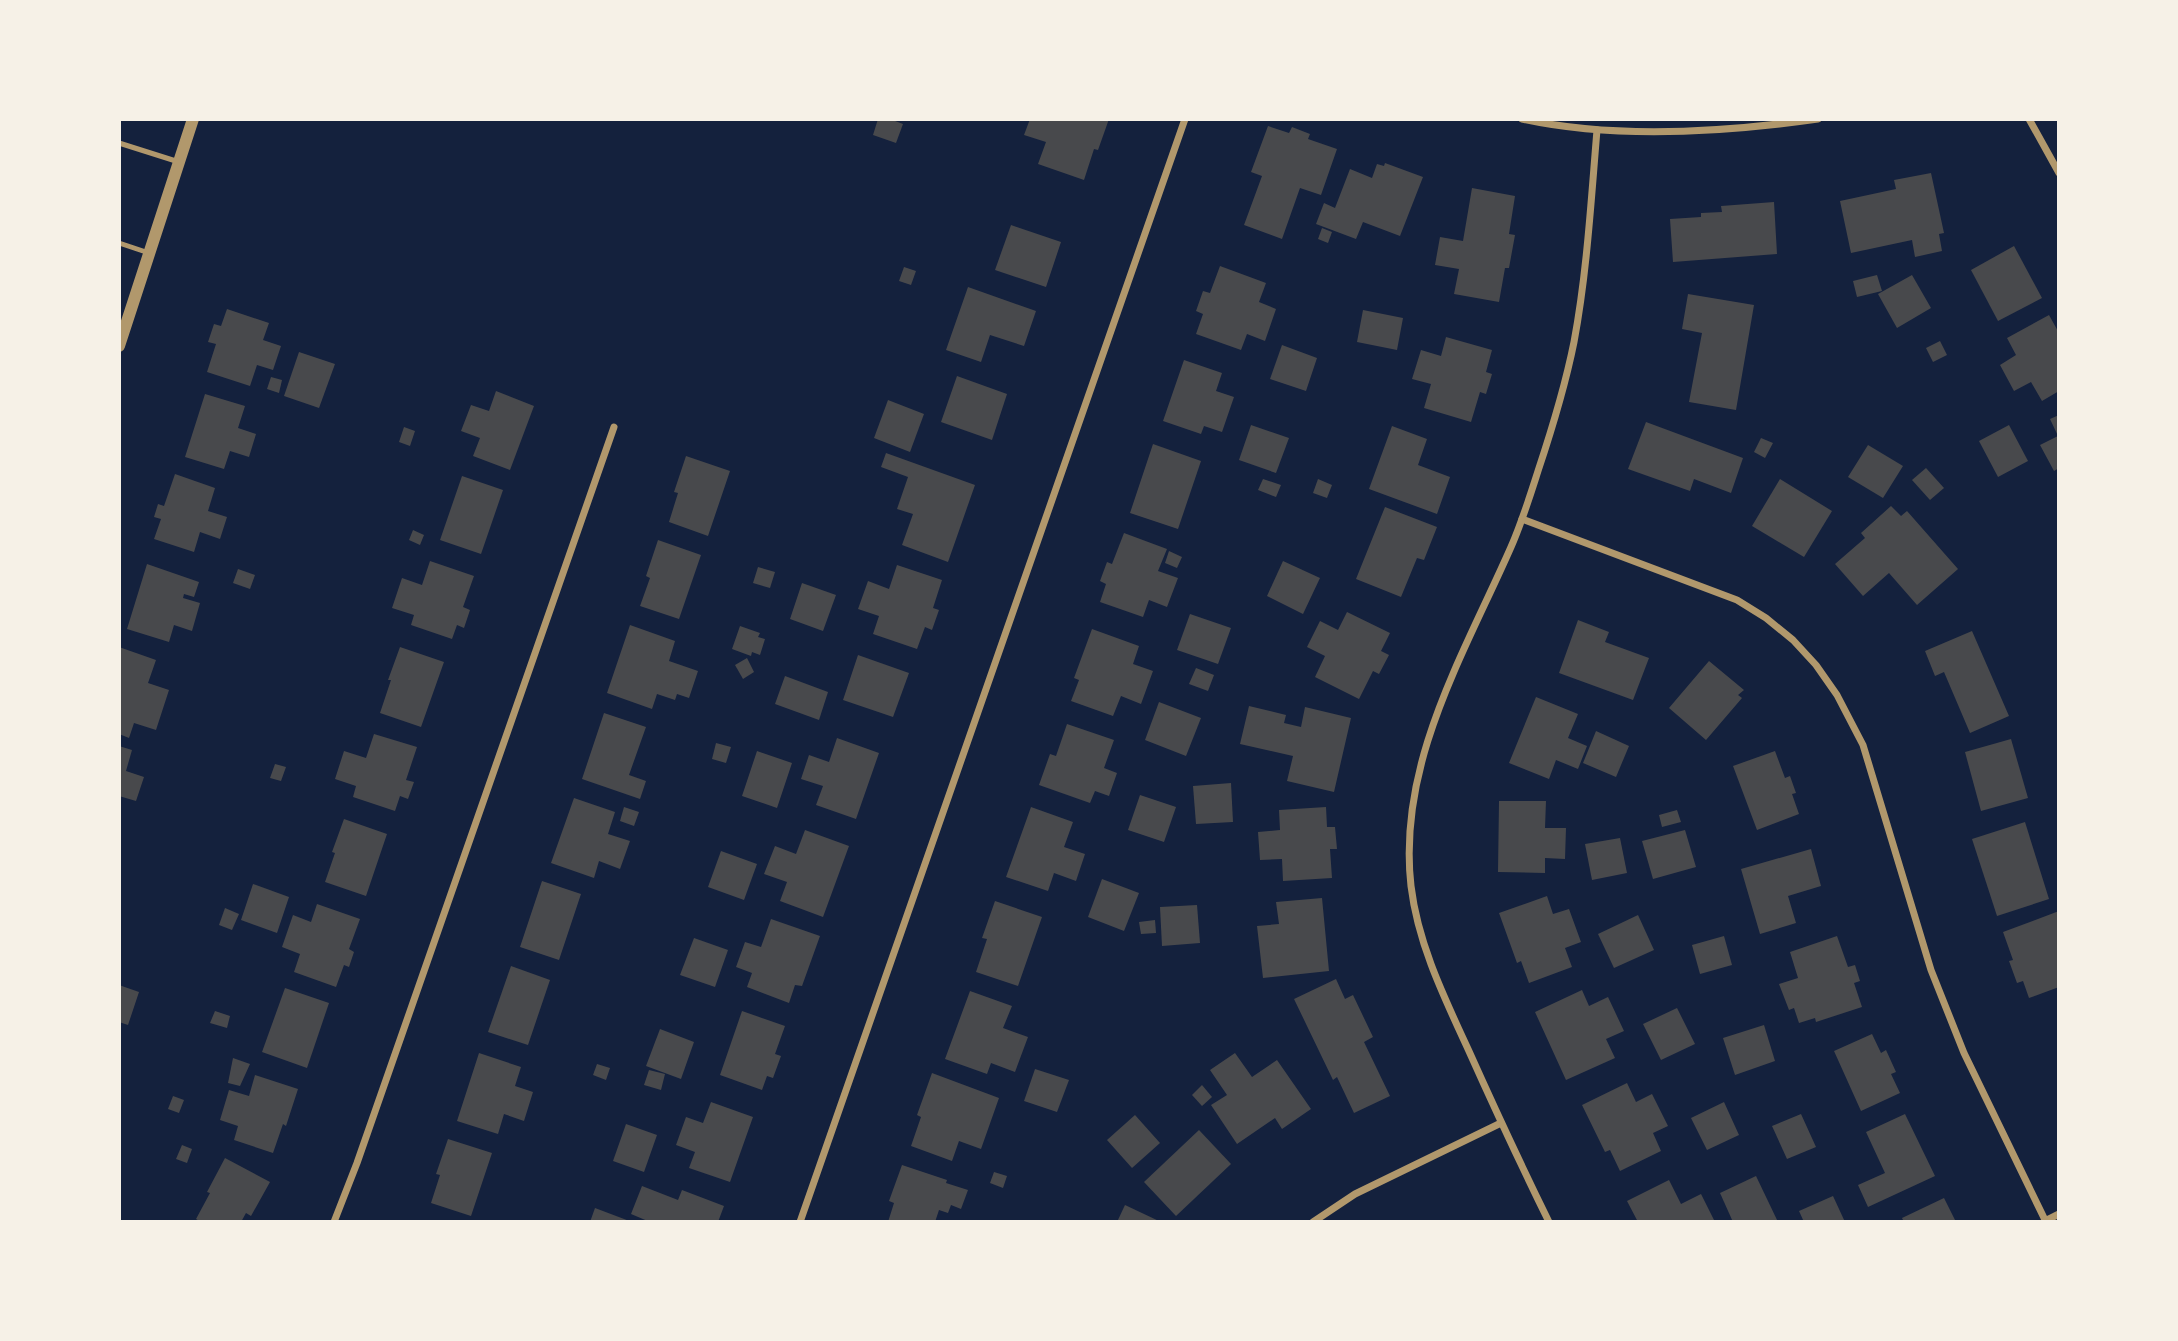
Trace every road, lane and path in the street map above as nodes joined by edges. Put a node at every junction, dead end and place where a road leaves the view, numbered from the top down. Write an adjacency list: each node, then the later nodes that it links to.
1 (193, 119): 8 (street)
2 (1185, 119): 18 (street)
3 (1522, 119): 6 (street)
4 (1818, 119): 6 (street)
5 (2029, 119): 9 (street)
6 (1597, 130): 14 (street)
7 (119, 143): 8 (lane)
8 (179, 162): 11 (street)
9 (2059, 173)
10 (119, 243): 11 (lane)
11 (149, 253): 12 (street)
12 (119, 346)
13 (614, 427): 17 (street)
14 (1522, 519): 15 (street); 21 (street)
15 (1501, 1123): 19 (street); 20 (street)
16 (2059, 1214): 21 (street)
17 (334, 1222)
18 (800, 1222)
19 (1313, 1222)
20 (1549, 1222)
21 (2045, 1222)

